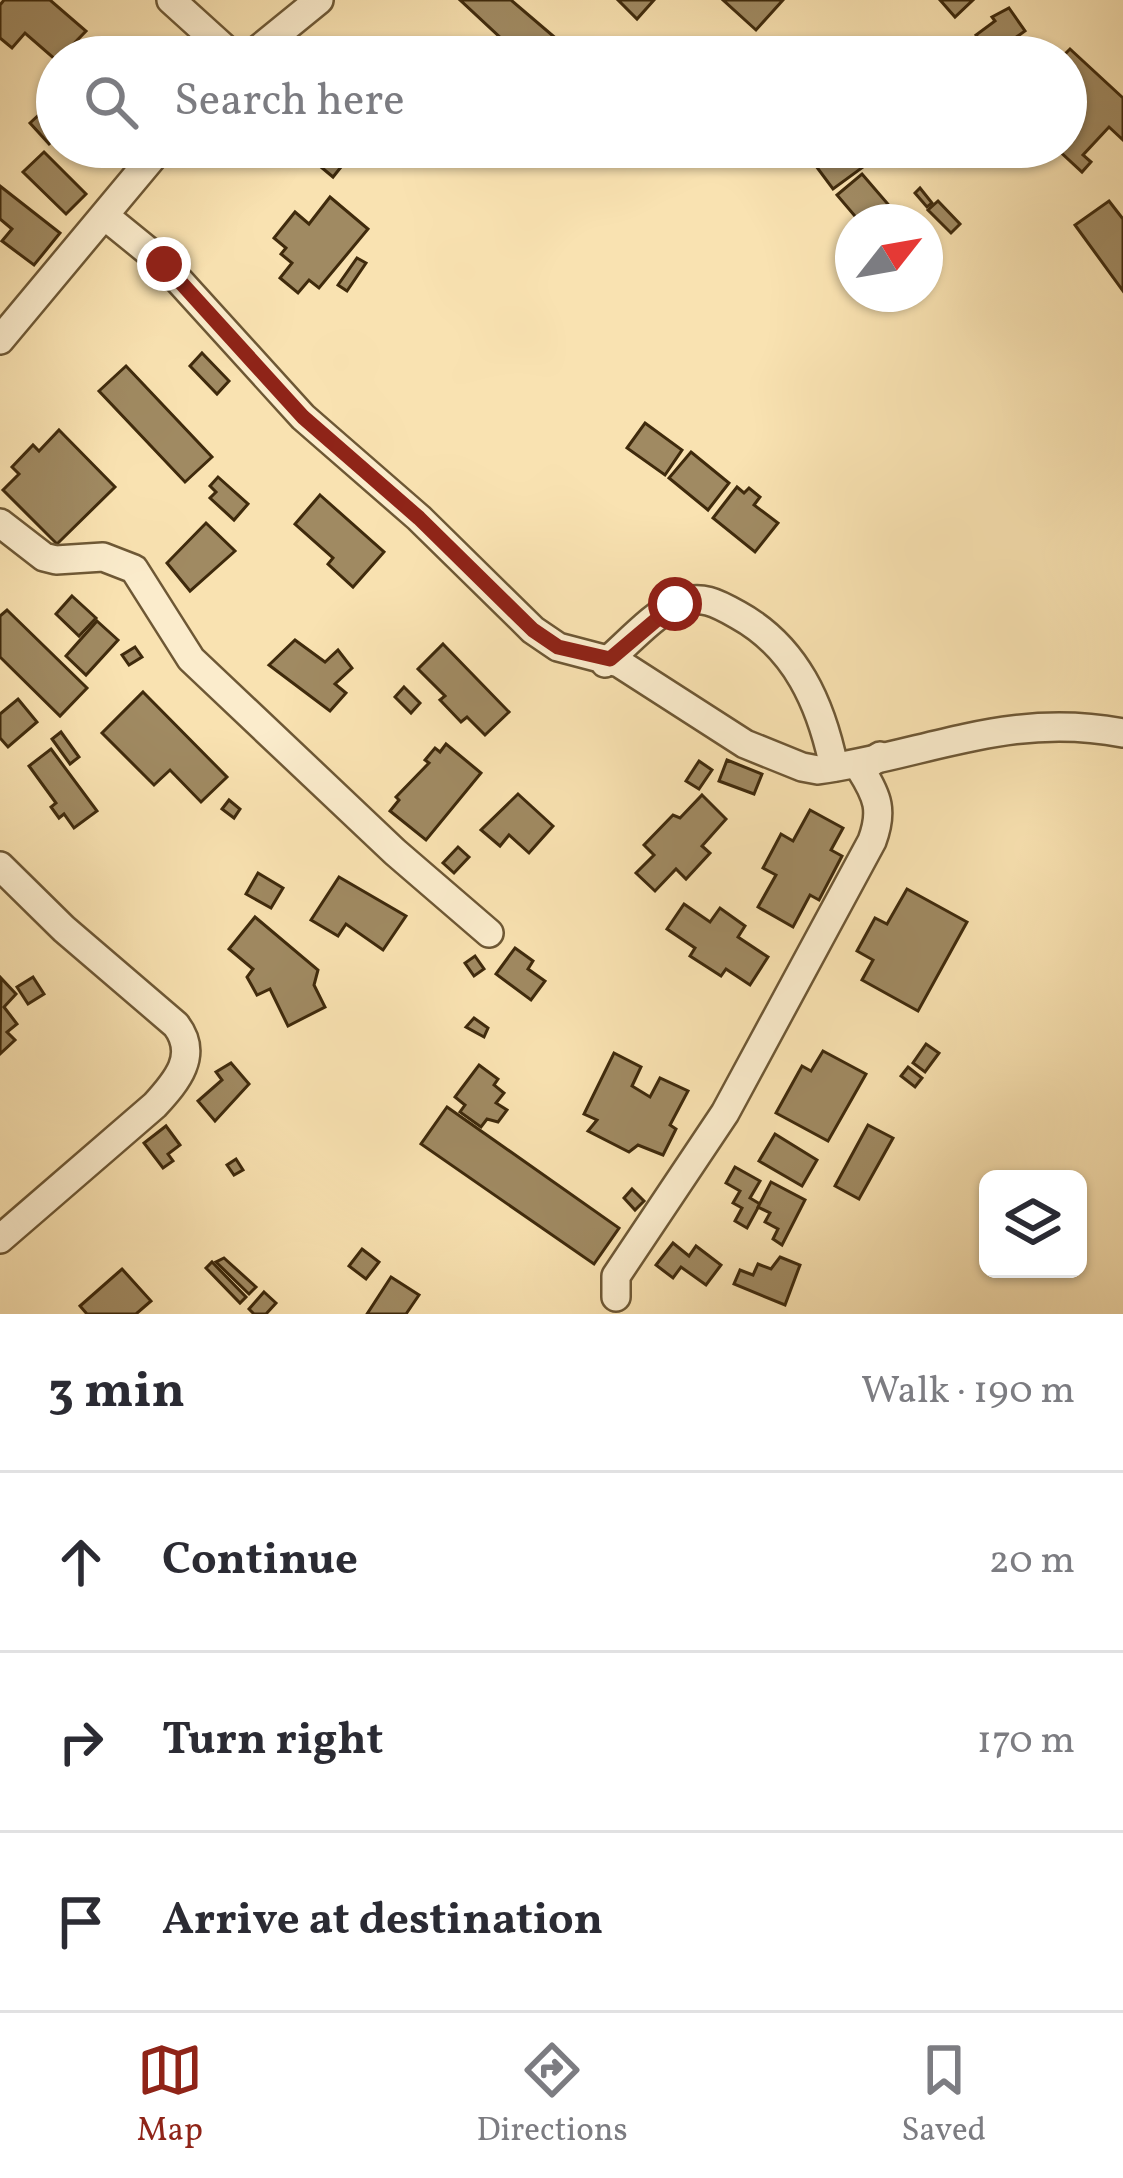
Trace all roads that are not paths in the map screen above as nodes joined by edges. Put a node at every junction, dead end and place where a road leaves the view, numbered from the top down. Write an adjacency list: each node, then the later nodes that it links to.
1 (171, 0): 3 (street)
2 (320, 0): 4 (street)
3 (211, 36)
4 (275, 36)
5 (144, 168): 6 (street)
6 (105, 216): 7 (street); 9 (street)
7 (0, 340)
8 (0, 523): 14 (street)
9 (607, 661): 12 (street); 12 (street)
10 (1123, 733): 11 (street)
11 (880, 756): 12 (street); 16 (street)
12 (834, 767)
13 (0, 866): 15 (street)
14 (489, 933)
15 (0, 1239)
16 (616, 1297)

